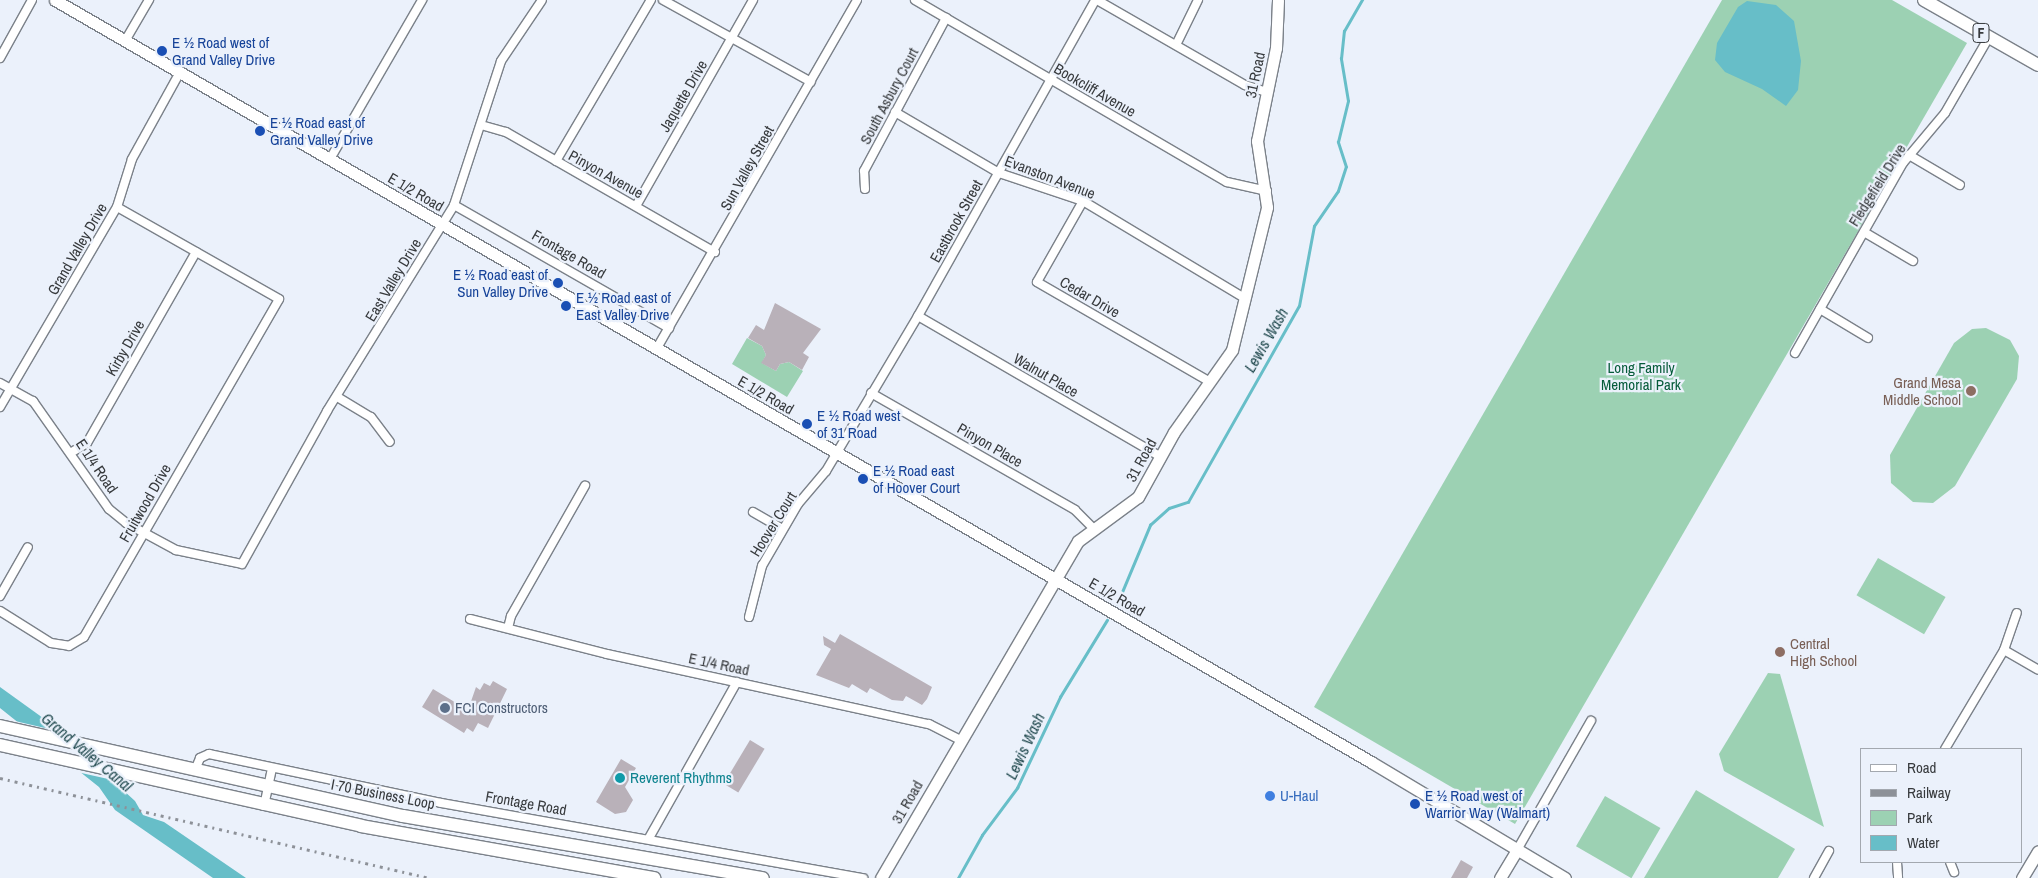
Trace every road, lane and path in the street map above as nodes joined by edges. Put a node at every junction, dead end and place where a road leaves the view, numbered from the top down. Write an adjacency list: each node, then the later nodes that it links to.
1 (32, 0): 20 (street)
2 (55, 0): 18 (main road, E 1/2 Road)
3 (149, 0): 18 (street)
4 (422, 0): 29 (street)
5 (542, 0): 27 (street, East Valley Drive)
6 (651, 0): 30 (street)
7 (663, 0): 17 (street)
8 (754, 0): 17 (street, Jaquette Drive)
9 (857, 0): 24 (street, Sun Valley Street)
10 (915, 0): 15 (street, Bookcliff Avenue)
11 (1096, 0): 19 (street); 23 (street, Eastbrook Street)
12 (1198, 0): 19 (street)
13 (1278, 0): 25 (main road, 31 Road)
14 (1924, 0): 16 (main road, F)
15 (946, 18): 23 (street, Bookcliff Avenue); 26 (street, South Asbury Court)
16 (1989, 37): 21 (main road, F); 28 (street, Fledgefield Drive)
17 (732, 39): 24 (street); 37 (street, Jaquette Drive)
18 (126, 41): 22 (main road, E 1/2 Road)
19 (1176, 45): 25 (street)
20 (0, 58)
21 (2038, 65)
22 (180, 72): 29 (main road, E 1/2 Road); 38 (street, Grand Valley Drive)
23 (1050, 81): 31 (street, Eastbrook Street); 34 (street, Bookcliff Avenue)
24 (811, 82): 42 (street, Sun Valley Street)
25 (1267, 92): 34 (main road, 31 Road)
26 (895, 112): 31 (street, Evanston Avenue); 33 (street, South Asbury Court)
27 (481, 125): 30 (street, Pinyon Avenue); 36 (street, East Valley Drive)
28 (1909, 155): 32 (street); 40 (street, Fledgefield Drive)
29 (330, 159): 39 (main road, E 1/2 Road)
30 (556, 161): 37 (street, Pinyon Avenue)
31 (999, 173): 35 (street, Evanston Avenue); 46 (street, Eastbrook Street)
32 (1960, 185)
33 (865, 189)
34 (1267, 192): 44 (main road, 31 Road)
35 (1083, 201): 44 (street, Evanston Avenue); 51 (street, Cedar Drive)
36 (454, 205): 39 (street, East Valley Drive); 47 (street, Frontage Road)
37 (636, 206): 42 (street, Pinyon Avenue)
38 (117, 207): 41 (street); 53 (street, Grand Valley Drive)
39 (443, 225): 49 (main road, E 1/2 Road); 55 (street, East Valley Drive)
40 (1864, 232): 43 (street); 45 (street, Fledgefield Drive)
41 (196, 252): 58 (street, Kirby Drive); 65 (street, Fruitwood Drive)
42 (715, 252): 47 (street, Sun Valley Street)
43 (1913, 261)
44 (1246, 299): 51 (main road, 31 Road)
45 (1820, 309): 48 (street); 50 (street, Fledgefield Drive)
46 (918, 316): 54 (street, Eastbrook Street); 60 (street, Walnut Place)
47 (669, 328): 49 (street, Sun Valley Street)
48 (1868, 338)
49 (657, 348): 59 (main road, E 1/2 Road)
50 (1795, 352)
51 (1210, 382): 60 (main road, 31 Road)
52 (0, 383): 53 (street, E 1/4 Road)
53 (11, 389): 56 (street, Grand Valley Drive); 58 (street, E 1/4 Road)
54 (871, 393): 59 (street, Eastbrook Street); 63 (street, Pinyon Place)
55 (338, 398): 57 (street); 67 (street, East Valley Drive)
56 (0, 407)
57 (390, 442)
58 (72, 452): 65 (street, E 1/4 Road)
59 (836, 452): 64 (street, Hoover Court); 68 (main road, E 1/2 Road)
60 (1160, 457): 63 (main road, 31 Road)
61 (585, 486): 74 (street)
62 (754, 512): 64 (street)
63 (1092, 528): 68 (main road, 31 Road)
64 (783, 529): 72 (street, Hoover Court)
65 (144, 534): 67 (street, E 1/4 Road); 70 (street, Fruitwood Drive)
66 (28, 547): 69 (street)
67 (242, 564)
68 (1054, 578): 80 (main road, 31 Road); 88 (main road, E 1/2 Road)
69 (0, 596)
70 (0, 611)
71 (2017, 613): 75 (street)
72 (749, 617)
73 (470, 619): 74 (street, E 1/4 Road)
74 (508, 628): 77 (street, E 1/4 Road)
75 (2004, 650): 76 (street); 82 (street)
76 (2038, 670)
77 (737, 682): 80 (street, E 1/4 Road); 87 (street)
78 (1591, 721): 88 (street)
79 (0, 726): 84 (main road, I 70 Business Loop)
80 (960, 740): 97 (main road, 31 Road)
81 (0, 745): 86 (main road)
82 (1948, 748)
83 (272, 769): 84 (street, Frontage Road); 85 (street); 87 (street, Frontage Road)
84 (195, 770): 85 (main road, I 70 Business Loop)
85 (268, 788): 86 (street); 95 (main road, I 70 Business Loop)
86 (264, 806): 94 (main road)
87 (649, 838): 96 (street, Frontage Road)
88 (1517, 850): 98 (main road); 99 (main road, E 1/2 Road)
89 (1829, 851): 100 (street)
90 (2038, 851): 102 (main road)
91 (1897, 863): 101 (street)
92 (1950, 863): 93 (street)
93 (1954, 872)
94 (654, 878)
95 (763, 878)
96 (863, 878)
97 (881, 878)
98 (1500, 878)
99 (1565, 878)
100 (1814, 878)
101 (1898, 878)
102 (2022, 878)

